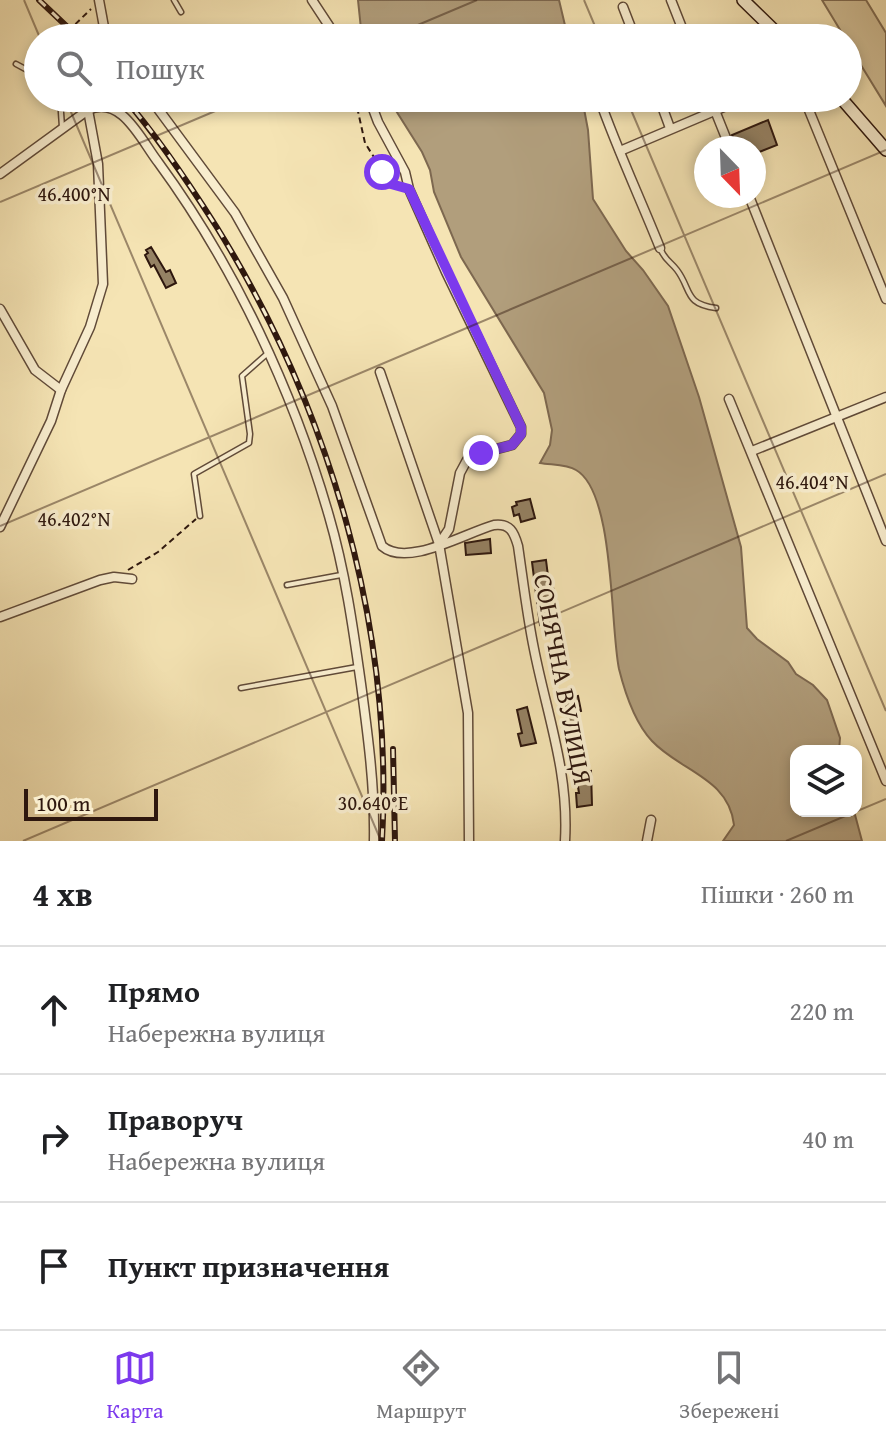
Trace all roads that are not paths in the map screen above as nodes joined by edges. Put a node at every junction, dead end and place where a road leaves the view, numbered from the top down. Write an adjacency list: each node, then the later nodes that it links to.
1 (174, 0): 7 (lane)
2 (312, 0): 9 (street)
3 (671, 0): 11 (street)
4 (743, 0): 12 (main road)
5 (99, 2): 8 (street)
6 (623, 7): 10 (street)
7 (181, 12)
8 (103, 24)
9 (328, 24)
10 (630, 24)
11 (680, 24)
12 (768, 24)
13 (16, 64): 14 (lane)
14 (24, 68)
15 (61, 112): 27 (lane)
16 (85, 112): 27 (street)
17 (88, 112): 40 (street)
18 (119, 112): 38 (street)
19 (160, 112): 48 (street)
20 (374, 112): 48 (street)
21 (604, 112): 31 (street)
22 (664, 112): 28 (street)
23 (710, 112): 28 (street)
24 (716, 112): 29 (street)
25 (810, 112): 35 (street)
26 (853, 112): 30 (main road)
27 (62, 128): 32 (street)
28 (670, 128): 31 (street)
29 (725, 136)
30 (886, 150)
31 (620, 151): 34 (street)
32 (0, 174)
33 (754, 208): 43 (street)
34 (660, 248): 36 (lane)
35 (886, 299)
36 (716, 308)
37 (0, 309): 40 (street)
38 (268, 353): 45 (lane); 49 (street)
39 (380, 372): 48 (street)
40 (61, 390): 46 (street)
41 (886, 397): 43 (street)
42 (729, 399): 44 (street)
43 (837, 417): 44 (street); 47 (street)
44 (752, 451): 55 (street)
45 (200, 516)
46 (0, 527)
47 (886, 541)
48 (439, 544): 59 (street); 60 (street, СОНЯЧНА ВУЛИЦЯ)
49 (343, 574): 51 (lane); 53 (street)
50 (132, 579): 52 (street)
51 (287, 585)
52 (2, 616)
53 (359, 667): 54 (lane); 58 (street)
54 (241, 688)
55 (882, 755): 56 (street)
56 (886, 781)
57 (651, 820): 61 (street)
58 (374, 841)
59 (469, 841)
60 (565, 841)
61 (647, 841)

